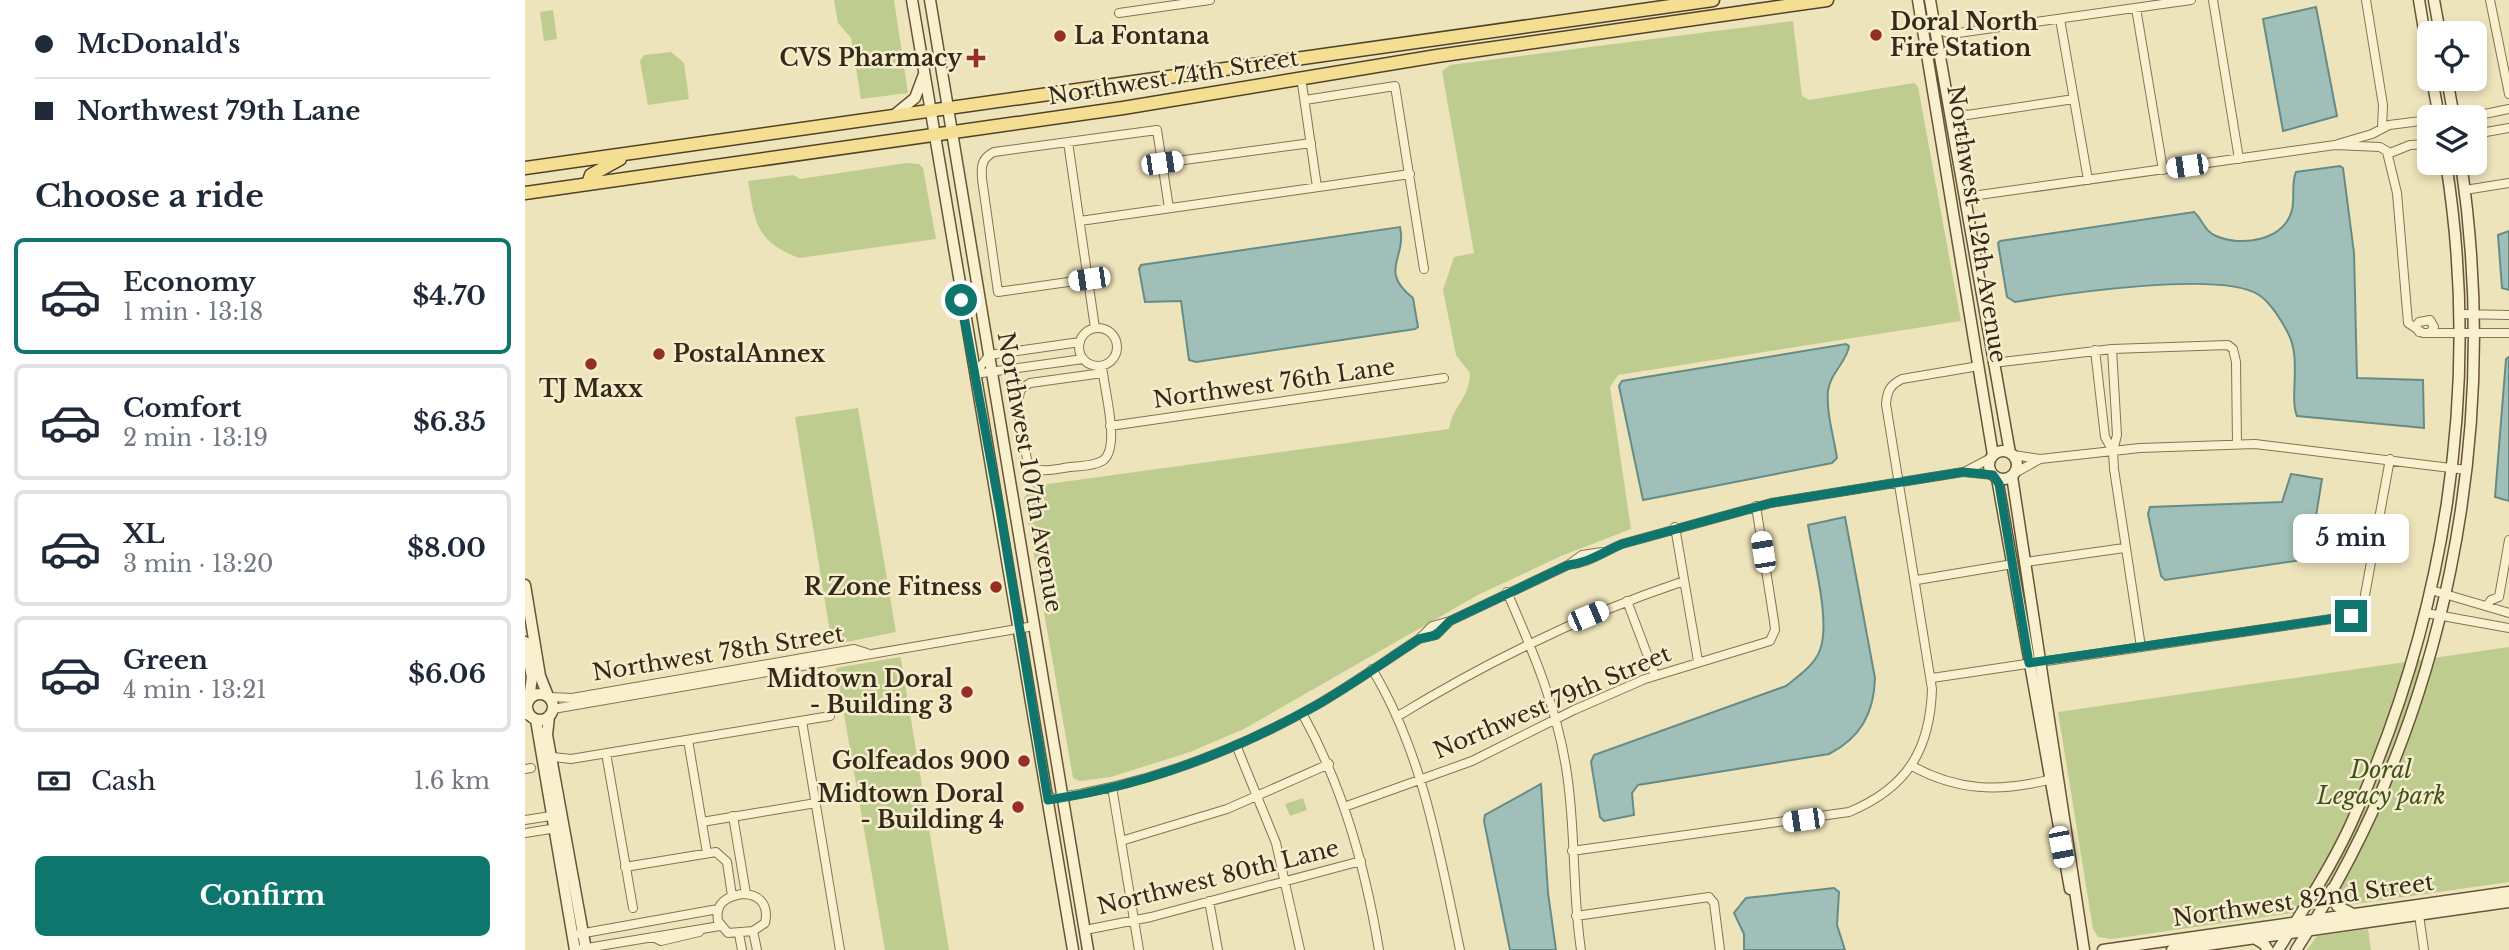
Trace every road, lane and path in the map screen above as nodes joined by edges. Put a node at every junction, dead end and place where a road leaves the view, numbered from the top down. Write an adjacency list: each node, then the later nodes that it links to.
1 (912, 0): 24 (street, Northwest 107th Avenue)
2 (930, 0): 30 (street, Northwest 107th Avenue)
3 (1144, 0): 16 (street)
4 (1210, 0): 16 (street)
5 (1713, 0): 22 (main road, Northwest 74th Street)
6 (1827, 0): 25 (main road, Northwest 74th Street)
7 (1918, 0): 63 (street, Northwest 112th Avenue)
8 (1930, 0): 21 (street, Northwest 112th Avenue)
9 (2191, 0): 15 (street)
10 (2213, 0): 48 (street)
11 (2366, 0): 38 (street)
12 (2419, 0): 19 (street)
13 (2434, 0): 20 (street)
14 (2490, 0): 23 (street)
15 (2136, 8): 18 (street); 51 (street)
16 (1145, 10): 17 (street)
17 (1119, 13)
18 (2060, 19): 21 (street); 28 (street)
19 (2422, 21)
20 (2438, 21)
21 (1935, 29): 31 (street, Northwest 112th Avenue)
22 (1262, 65): 26 (main road); 30 (main road, Northwest 74th Street)
23 (2505, 66): 27 (street)
24 (924, 72): 33 (street, Northwest 107th Avenue); 35 (street)
25 (1301, 77): 26 (main road, Northwest 74th Street); 29 (street)
26 (1208, 93): 40 (main road, Northwest 74th Street)
27 (2509, 94)
28 (2074, 99): 31 (street); 55 (street)
29 (1305, 100): 43 (street); 52 (street)
30 (948, 108): 33 (main road, Northwest 74th Street); 40 (street, Northwest 107th Avenue)
31 (1950, 109): 61 (street, Northwest 112th Avenue)
32 (2509, 109): 34 (street)
33 (930, 111): 35 (main road, Northwest 74th Street); 41 (street, Northwest 107th Avenue)
34 (2487, 114)
35 (892, 116): 47 (main road, Northwest 74th Street)
36 (2417, 122): 38 (street)
37 (2509, 128): 39 (street)
38 (2380, 129): 44 (street); 46 (street)
39 (2487, 132)
40 (952, 133): 41 (main road, Northwest 74th Street); 78 (street, Northwest 107th Avenue)
41 (934, 135): 57 (main road, Northwest 74th Street); 85 (street, Northwest 107th Avenue)
42 (1068, 142): 49 (street); 64 (street); 66 (street)
43 (1311, 143): 49 (street); 58 (street)
44 (2335, 145): 46 (street); 48 (street)
45 (2417, 145): 46 (street)
46 (2383, 150): 72 (street)
47 (630, 154): 50 (main road, Northwest 74th Street); 57 (main road)
48 (2239, 159): 51 (street)
49 (1162, 163): 62 (street)
50 (525, 168)
51 (2163, 170): 55 (street)
52 (1410, 174): 58 (street); 65 (street)
53 (2447, 175): 67 (street)
54 (2463, 175): 59 (street)
55 (2088, 180): 61 (street)
56 (2509, 183): 59 (street)
57 (588, 184): 60 (main road, Northwest 74th Street)
58 (1317, 187): 62 (street)
59 (2465, 190): 68 (street)
60 (525, 193)
61 (1965, 197): 63 (street); 81 (street, Northwest 112th Avenue)
62 (1170, 208): 64 (street)
63 (1954, 210): 82 (street, Northwest 112th Avenue)
64 (1080, 221): 66 (street)
65 (1425, 269)
66 (1089, 279): 70 (street)
67 (2459, 314): 68 (street); 72 (street)
68 (2475, 314): 69 (street); 73 (street)
69 (2509, 314)
70 (1095, 328): 74 (street); 83 (street)
71 (2509, 333): 73 (street)
72 (2459, 334): 73 (street); 94 (street)
73 (2475, 334): 95 (street)
74 (1080, 342): 75 (street); 79 (street)
75 (1054, 346): 78 (street); 80 (street)
76 (2112, 349): 77 (street); 88 (street); 89 (street)
77 (2095, 350): 81 (street); 89 (street)
78 (989, 355): 84 (street, Northwest 107th Avenue); 85 (street)
79 (1083, 359): 80 (street); 83 (street)
80 (1056, 362): 84 (street)
81 (1993, 363): 90 (street, Northwest 112th Avenue)
82 (1979, 366): 91 (street, Northwest 112th Avenue); 99 (street)
83 (1102, 369): 87 (street); 87 (street)
84 (992, 371): 85 (street); 117 (street, Northwest 107th Avenue)
85 (975, 373): 119 (street, Northwest 107th Avenue)
86 (1444, 379): 87 (street, Northwest 76th Lane)
87 (1110, 426)
88 (2237, 444): 89 (street); 92 (street)
89 (2113, 450): 93 (street); 103 (street)
90 (2011, 454): 91 (street); 93 (street); 97 (street)
91 (1992, 456): 96 (street); 98 (street)
92 (2390, 458): 94 (street); 122 (street)
93 (2040, 459): 97 (street)
94 (2452, 468): 95 (street); 109 (street)
95 (2467, 470): 111 (street)
96 (1963, 472): 98 (street); 99 (street)
97 (2014, 474): 98 (street); 104 (street)
98 (1995, 477): 105 (street)
99 (1899, 481): 100 (street); 106 (street)
100 (1756, 506): 101 (street); 124 (street, Northwest 79th Street)
101 (1675, 527): 107 (street); 110 (street)
102 (2509, 540): 113 (street)
103 (2124, 548): 104 (street); 122 (street)
104 (2026, 562): 125 (street)
105 (2014, 565): 106 (street); 125 (street)
106 (1917, 580): 129 (street)
107 (1684, 582): 112 (street); 124 (street)
108 (525, 585): 131 (street)
109 (2431, 590): 111 (street); 114 (street)
110 (1507, 592): 121 (street); 126 (street)
111 (2446, 594): 113 (street); 116 (street)
112 (1627, 601): 121 (street); 127 (street)
113 (2487, 606): 115 (street)
114 (2426, 613): 116 (street); 182 (street)
115 (2509, 613)
116 (2440, 617): 118 (street); 167 (street)
117 (1034, 626): 119 (street); 150 (street, Northwest 107th Avenue)
118 (2509, 628)
119 (1020, 629): 123 (street); 152 (street, Northwest 107th Avenue)
120 (525, 642): 132 (street)
121 (1529, 642): 136 (street); 138 (street)
122 (2141, 647): 125 (street)
123 (867, 653): 128 (street, Northwest 78th Street); 130 (street, Northwest 78th Street)
124 (1698, 661): 127 (street, Northwest 79th Street)
125 (2035, 663): 129 (street); 146 (street); 148 (street)
126 (1372, 669): 134 (street); 136 (street)
127 (1655, 676): 138 (street, Northwest 79th Street)
128 (681, 677): 130 (street); 131 (street, Northwest 78th Street)
129 (1932, 678): 145 (street)
130 (683, 687): 133 (street, Northwest 78th Street)
131 (549, 697): 132 (street); 133 (street)
132 (527, 700): 137 (street)
133 (551, 713): 137 (street); 143 (street)
134 (1302, 713): 141 (street); 144 (street)
135 (830, 716): 139 (street)
136 (1398, 716): 147 (street)
137 (530, 717): 155 (street)
138 (1555, 719): 147 (street, Northwest 79th Street); 162 (street)
139 (802, 721): 140 (street); 153 (street)
140 (688, 740): 142 (street); 158 (street)
141 (1236, 745): 149 (street); 151 (street)
142 (606, 753): 143 (street); 165 (street)
143 (553, 757): 155 (street)
144 (1329, 764): 151 (street); 154 (street)
145 (1912, 766): 148 (street); 162 (street)
146 (2057, 768): 148 (street); 175 (street)
147 (1418, 779): 154 (street, Northwest 79th Street); 205 (street)
148 (2048, 780): 175 (street)
149 (1112, 787): 150 (street); 161 (street)
150 (1063, 797): 152 (street); 185 (street, Northwest 107th Avenue)
151 (1258, 797): 161 (street); 166 (street)
152 (1048, 800): 199 (street, Northwest 107th Avenue)
153 (816, 803): 156 (street); 198 (street)
154 (1344, 807): 164 (street)
155 (558, 815): 157 (street); 159 (street)
156 (733, 816): 158 (street); 169 (street)
157 (525, 820)
158 (702, 822): 163 (street)
159 (560, 828): 160 (street); 190 (street)
160 (525, 833)
161 (1121, 841): 181 (street)
162 (1572, 851): 179 (street)
163 (707, 853): 165 (street); 170 (street)
164 (1361, 861): 166 (street, Northwest 80th Lane); 204 (street)
165 (625, 867): 173 (street)
166 (1286, 882): 171 (street, Northwest 80th Lane); 203 (street)
167 (2332, 890): 176 (street); 180 (street)
168 (2509, 892): 176 (street, Northwest 82nd Street)
169 (746, 894): 170 (street); 187 (street)
170 (733, 896): 174 (street)
171 (1209, 901): 181 (street, Northwest 80th Lane); 202 (street)
172 (2509, 902): 177 (street, Northwest 82nd Street)
173 (633, 908)
174 (718, 909): 178 (street); 183 (street)
175 (2078, 909): 208 (street)
176 (2354, 914): 180 (street, Northwest 82nd Street)
177 (2419, 915): 188 (street, Northwest 82nd Street); 214 (street)
178 (682, 916): 186 (street); 190 (street)
179 (1576, 916): 206 (street); 207 (street)
180 (2314, 920): 182 (street, Northwest 82nd Street); 188 (street)
181 (1135, 921): 185 (street, Northwest 80th Lane); 201 (street)
182 (2295, 922): 189 (street); 194 (street, Northwest 82nd Street)
183 (720, 926): 184 (street); 191 (street)
184 (702, 930): 186 (street); 192 (street)
185 (1085, 930): 200 (street, Northwest 107th Avenue)
186 (685, 931): 192 (street)
187 (754, 931): 191 (street); 197 (street)
188 (2308, 931): 189 (street, Northwest 82nd Street); 213 (street)
189 (2288, 933): 193 (street, Northwest 82nd Street); 212 (street)
190 (578, 934): 195 (street)
191 (739, 934): 196 (street)
192 (653, 937): 195 (street)
193 (2254, 938): 194 (street, Northwest 82nd Street); 211 (street)
194 (2198, 941): 209 (street, Northwest 82nd Street); 210 (street, Northwest 82nd Street)
195 (580, 949)
196 (741, 950)
197 (757, 950)
198 (840, 950)
199 (1073, 950)
200 (1088, 950)
201 (1139, 950)
202 (1217, 950)
203 (1300, 950)
204 (1379, 950)
205 (1460, 950)
206 (1581, 950)
207 (1720, 950)
208 (2084, 950)
209 (2103, 950)
210 (2172, 950)
211 (2268, 950)
212 (2278, 950)
213 (2296, 950)
214 (2424, 950)

